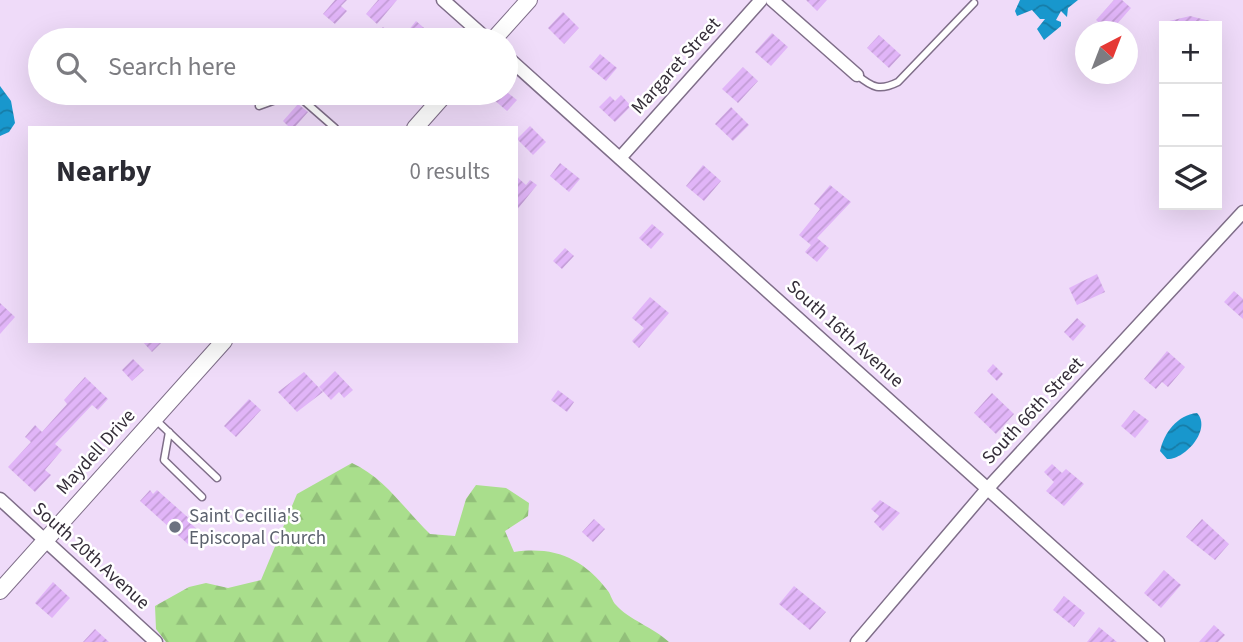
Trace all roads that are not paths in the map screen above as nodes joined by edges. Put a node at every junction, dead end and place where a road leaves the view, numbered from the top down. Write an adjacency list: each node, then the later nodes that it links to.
1 (443, 0): 6 (street)
2 (529, 0): 7 (street)
3 (761, 0): 14 (street, Margaret Street)
4 (772, 0): 9 (street)
5 (974, 3): 9 (lane)
6 (477, 28)
7 (502, 28)
8 (518, 67): 14 (street, South 16th Avenue)
9 (857, 75)
10 (309, 105): 12 (lane)
11 (435, 105): 13 (street)
12 (333, 126)
13 (417, 126)
14 (620, 158): 20 (street, South 16th Avenue)
15 (1243, 212): 20 (street, South 66th Street)
16 (222, 343): 17 (street, Maydell Drive)
17 (154, 419): 18 (lane); 23 (street, Maydell Drive)
18 (169, 432): 19 (lane); 21 (lane)
19 (217, 478)
20 (988, 488): 26 (street, South 66th Street); 27 (street, South 16th Avenue)
21 (202, 497)
22 (0, 499): 23 (street, South 20th Avenue)
23 (46, 540): 24 (street, Maydell Drive); 25 (street, South 20th Avenue)
24 (0, 591)
25 (156, 642)
26 (858, 642)
27 (1158, 642)

